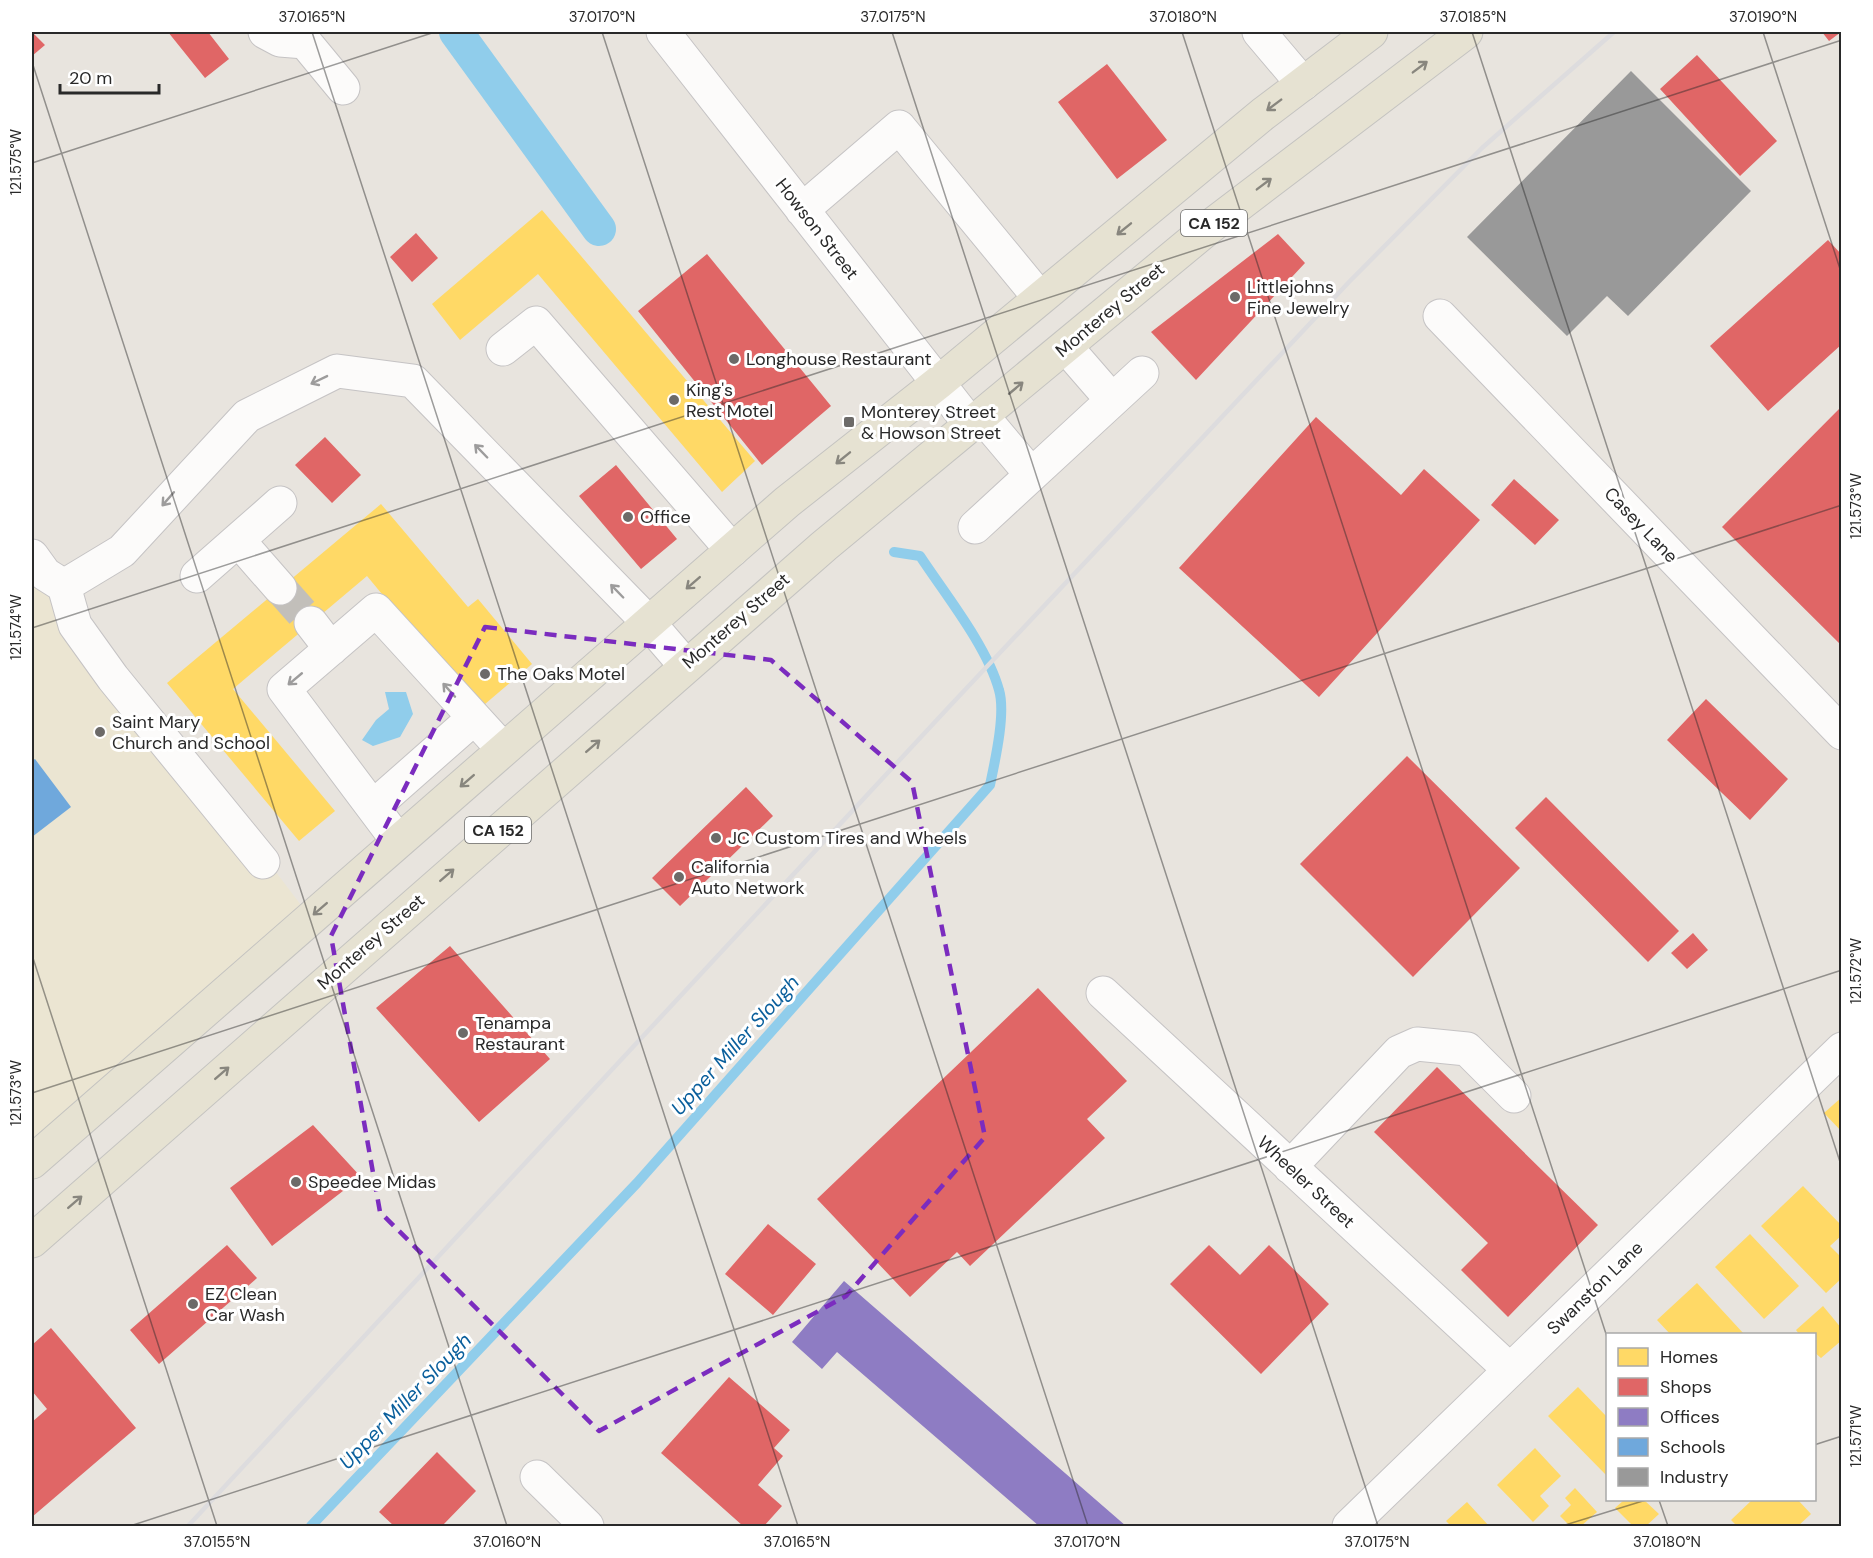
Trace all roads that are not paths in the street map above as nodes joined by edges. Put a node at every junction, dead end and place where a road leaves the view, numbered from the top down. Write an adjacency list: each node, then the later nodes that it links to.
1 (265, 32): 7 (street)
2 (663, 32): 8 (street, Howson Street)
3 (1259, 32): 6 (street)
4 (1371, 32): 6 (main road, CA 152)
5 (1466, 32): 11 (main road, Monterey Street / CA 152, one-way to 5)
6 (1303, 84): 9 (main road, CA 152, one-way to 9)
7 (343, 88)
8 (802, 210): 9 (street); 14 (street, Howson Street)
9 (1039, 297): 14 (main road, CA 152)
10 (1440, 316): 31 (street, Casey Lane)
11 (1066, 346): 15 (street); 16 (main road, Monterey Street / CA 152, one-way to 11)
12 (503, 350): 21 (street)
13 (1142, 373): 15 (street)
14 (938, 383): 16 (street, Howson Street); 21 (main road, CA 152, one-way to 21)
15 (1112, 400): 17 (street)
16 (976, 421): 17 (street, Howson Street); 29 (main road, Monterey Street / CA 152)
17 (1031, 474): 19 (street)
18 (280, 503): 20 (street)
19 (975, 527)
20 (238, 540): 23 (street); 25 (street)
21 (732, 550): 26 (main road, CA 152, one-way to 26)
22 (32, 556): 24 (street)
23 (197, 576)
24 (64, 586): 26 (street, one-way to 24); 35 (street)
25 (280, 588)
26 (648, 622): 29 (street); 32 (main road, CA 152)
27 (311, 623): 28 (street)
28 (331, 649): 30 (street, one-way to 28); 33 (street, one-way to 33)
29 (685, 666): 41 (main road, Monterey Street / CA 152, one-way to 29)
30 (474, 718): 32 (street); 33 (street)
31 (1842, 733)
32 (503, 749): 34 (main road, CA 152, one-way to 34)
33 (373, 807): 34 (street)
34 (398, 841): 39 (main road, CA 152, one-way to 39)
35 (262, 862)
36 (1103, 993): 40 (street, Wheeler Street)
37 (1842, 1050): 42 (street, Swanston Lane)
38 (1514, 1096): 40 (street)
39 (32, 1162)
40 (1290, 1167): 42 (street, Wheeler Street)
41 (32, 1241)
42 (1510, 1370): 45 (street, Swanston Lane)
43 (537, 1477): 44 (street)
44 (587, 1527)
45 (1349, 1527)

